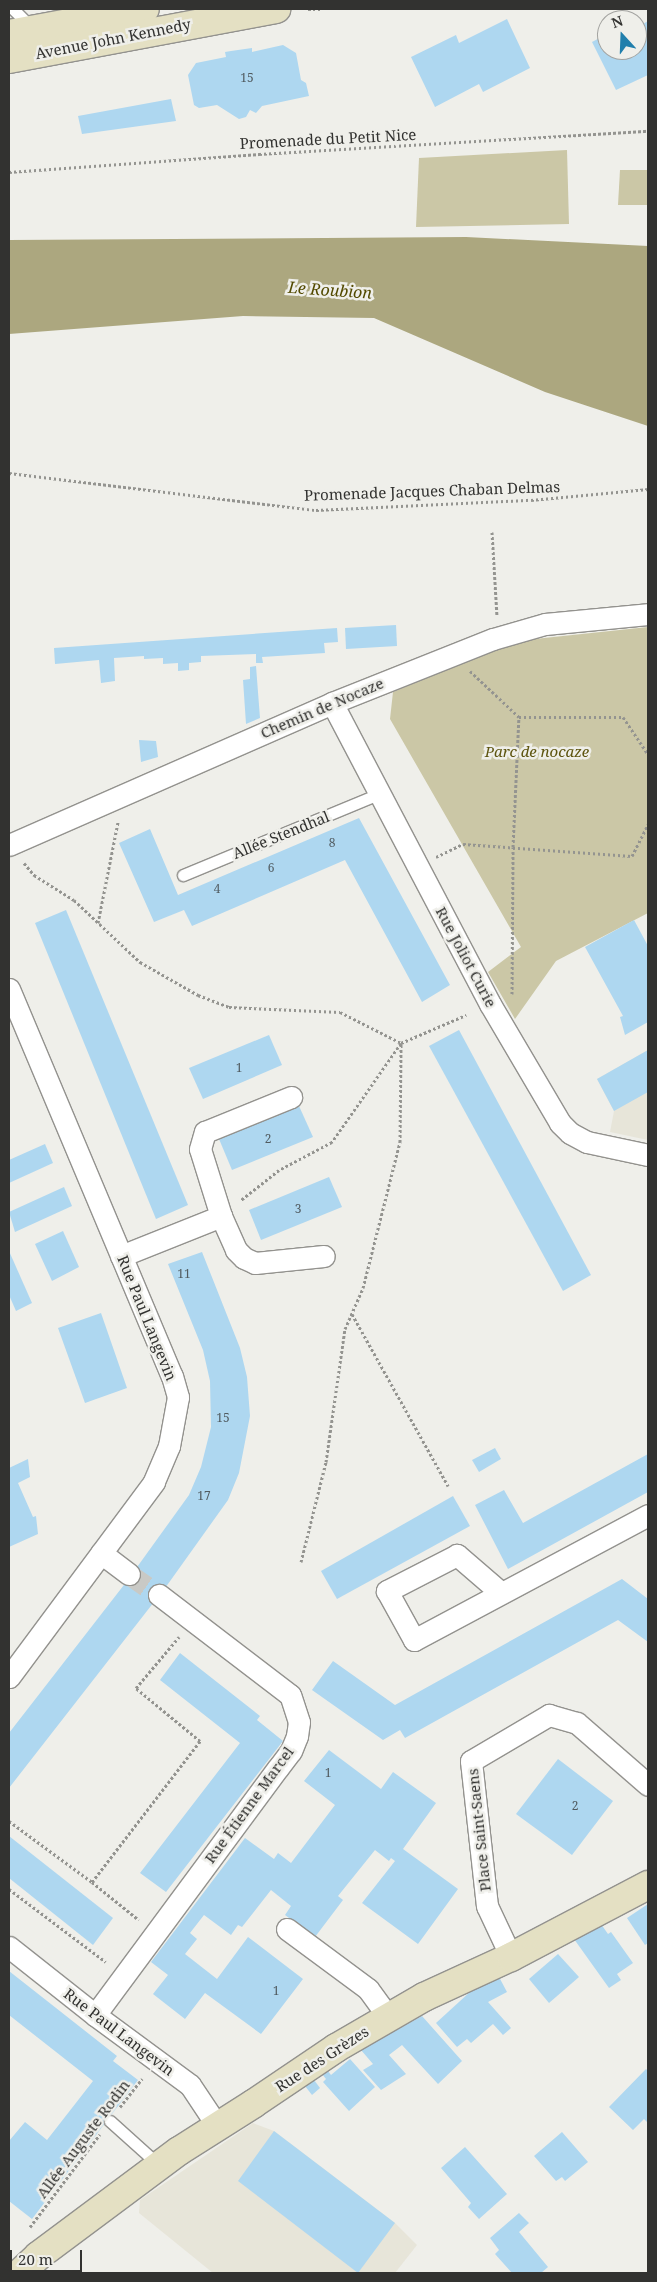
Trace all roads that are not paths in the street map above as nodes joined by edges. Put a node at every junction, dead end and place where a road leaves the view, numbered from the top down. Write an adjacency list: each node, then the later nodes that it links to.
1 (145, 9): 3 (street, Avenue John Kennedy)
2 (276, 9): 4 (street, Avenue John Kennedy)
3 (16, 24)
4 (9, 59)
5 (648, 614): 6 (street, Chemin de Nocaze)
6 (332, 703): 7 (street, Rue Joliot Curie); 8 (street, Chemin de Nocaze)
7 (379, 794): 9 (lane, Allée Stendhal); 12 (street, Rue Joliot Curie)
8 (9, 845)
9 (183, 875)
10 (9, 989): 14 (street, Rue Paul Langevin)
11 (291, 1097): 13 (street)
12 (648, 1155)
13 (221, 1216): 14 (street); 15 (street)
14 (122, 1256): 17 (street, Rue Paul Langevin)
15 (324, 1256)
16 (648, 1515): 19 (street)
17 (101, 1553): 18 (street); 21 (street, Rue Paul Langevin)
18 (130, 1574)
19 (500, 1592): 19 (street)
20 (159, 1595): 27 (street, Rue Étienne Marcel)
21 (9, 1677)
22 (648, 1785): 26 (street, Place Saint-Saens)
23 (648, 1885): 26 (street, Rue des Grèzes)
24 (287, 1929): 28 (street)
25 (9, 1947): 27 (street, Rue Paul Langevin)
26 (511, 1957): 28 (street, Rue des Grèzes)
27 (95, 2015): 30 (street, Rue Paul Langevin)
28 (388, 2017): 30 (street, Rue des Grèzes)
29 (110, 2120): 31 (lane)
30 (218, 2127): 31 (street, Rue des Grèzes)
31 (160, 2166): 32 (street, Rue des Grèzes)
32 (20, 2273)

